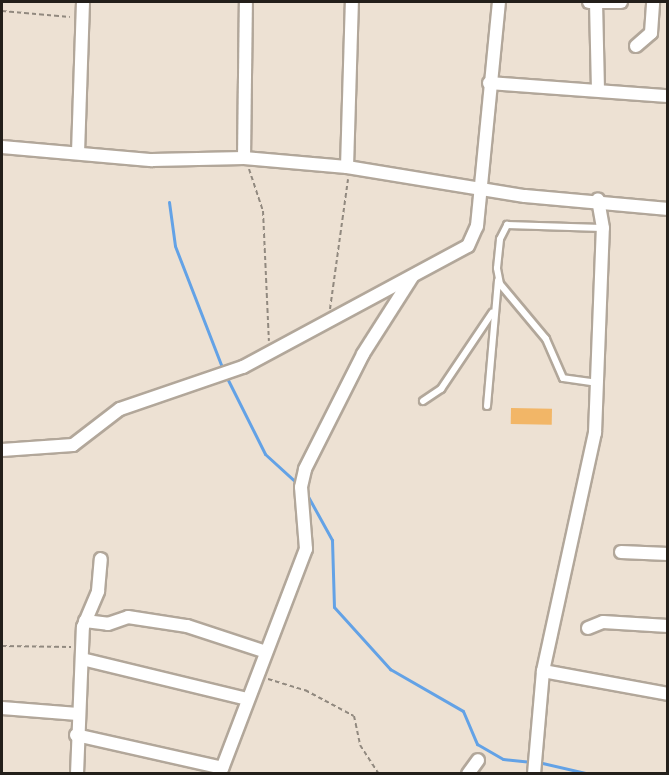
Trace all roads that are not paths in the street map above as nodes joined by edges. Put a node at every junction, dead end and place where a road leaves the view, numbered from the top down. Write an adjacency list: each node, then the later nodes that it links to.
1 (83, 2): 14 (street)
2 (246, 2): 15 (street)
3 (352, 2): 16 (street)
4 (499, 2): 10 (street)
5 (589, 2): 6 (street)
6 (596, 2): 7 (street); 11 (street)
7 (621, 2)
8 (653, 2): 9 (street)
9 (636, 46)
10 (489, 83): 11 (street); 17 (street)
11 (598, 90): 12 (street)
12 (668, 96)
13 (2, 147): 14 (street)
14 (78, 153): 15 (street)
15 (244, 158): 16 (street)
16 (347, 167): 17 (street)
17 (479, 187): 18 (street); 21 (street)
18 (598, 199): 19 (street); 20 (street)
19 (668, 209)
20 (603, 228): 22 (lane); 24 (street)
21 (414, 273): 27 (street); 34 (street)
22 (498, 280): 23 (lane); 24 (lane)
23 (493, 312): 25 (lane); 26 (lane)
24 (598, 383): 36 (street)
25 (423, 401)
26 (488, 406)
27 (2, 450)
28 (621, 552): 29 (street)
29 (668, 554)
30 (101, 559): 31 (street)
31 (85, 621): 34 (street); 35 (street)
32 (668, 626): 33 (street)
33 (588, 628)
34 (266, 652): 38 (street)
35 (82, 653): 38 (street); 40 (street)
36 (543, 671): 37 (street); 46 (street)
37 (668, 694)
38 (247, 699): 43 (street)
39 (2, 708): 40 (street)
40 (78, 714): 41 (street)
41 (76, 735): 43 (street); 44 (street)
42 (478, 760): 45 (street)
43 (221, 771)
44 (77, 774)
45 (468, 774)
46 (534, 774)

